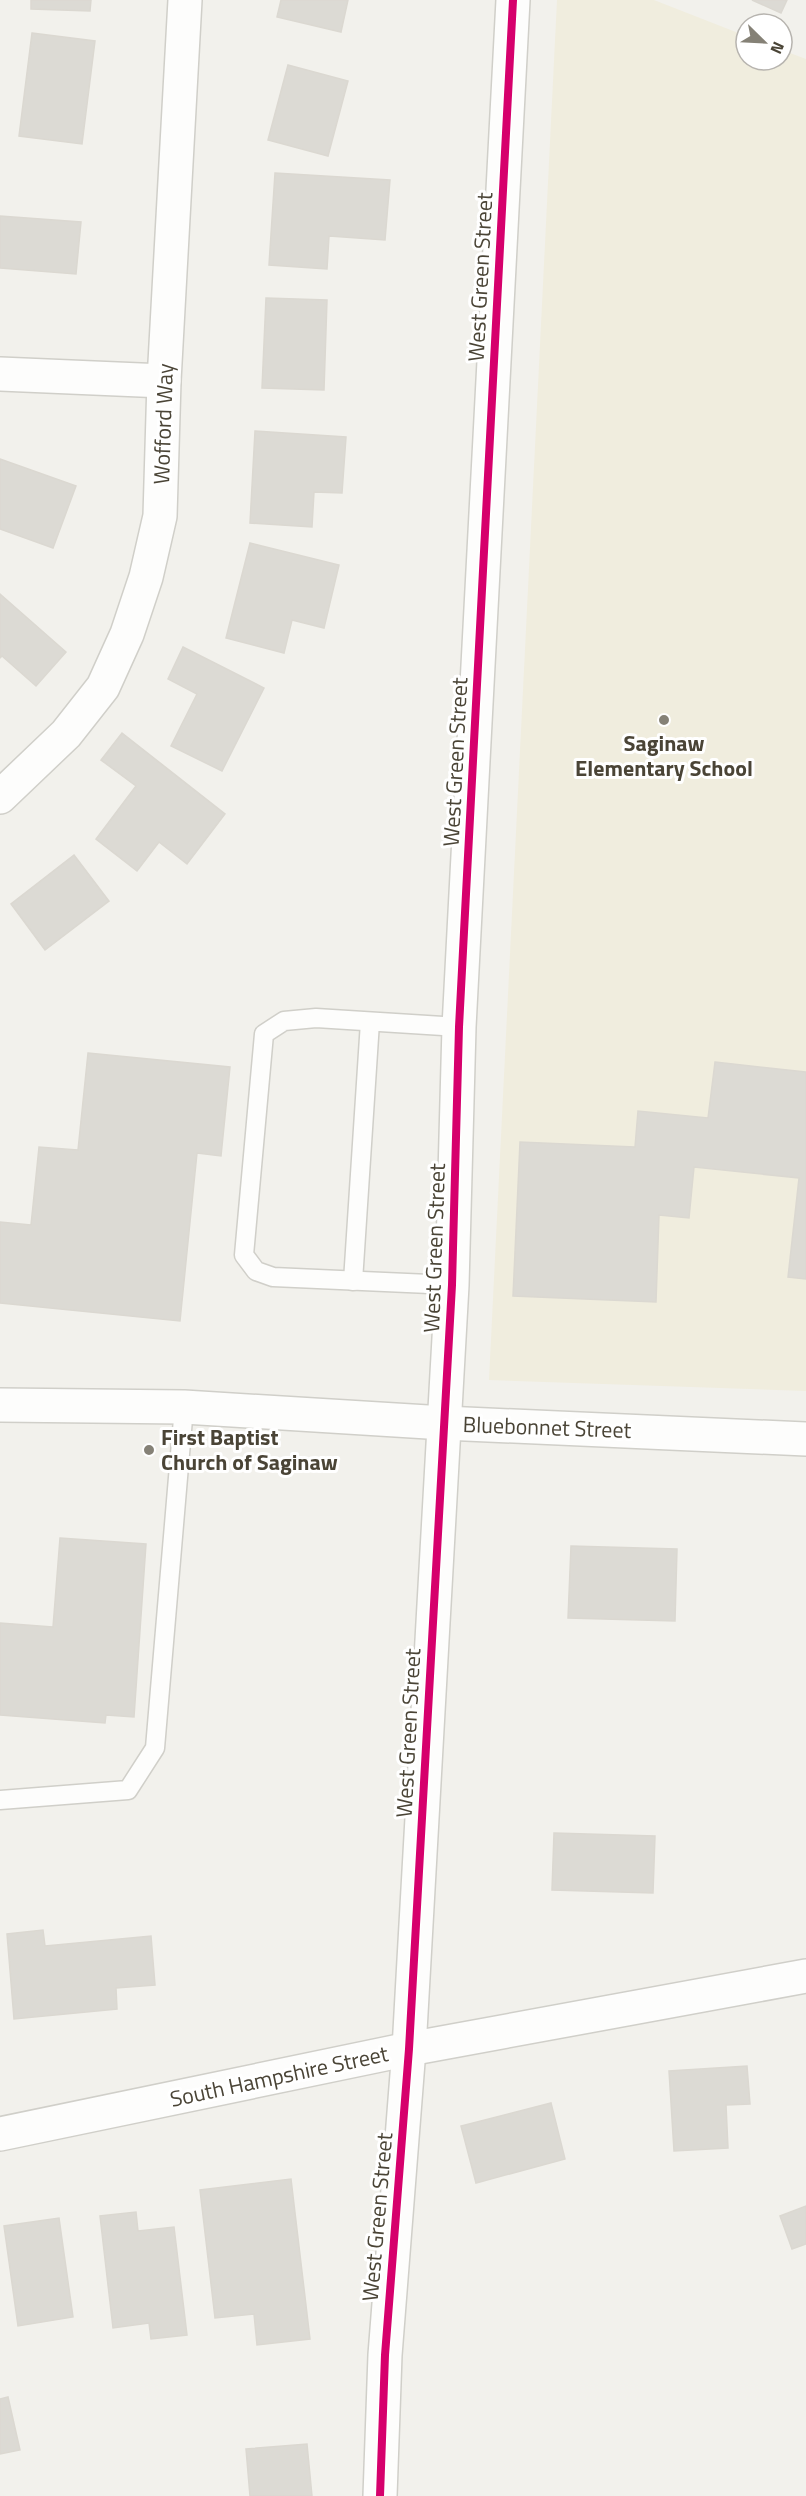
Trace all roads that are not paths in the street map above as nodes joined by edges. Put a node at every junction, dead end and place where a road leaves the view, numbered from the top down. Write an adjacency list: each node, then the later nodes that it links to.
1 (185, 0): 4 (street, Wofford Way)
2 (513, 0): 7 (street, West Green Street)
3 (0, 374): 4 (street)
4 (164, 381): 5 (street, Wofford Way)
5 (0, 797)
6 (370, 1022): 7 (lane); 8 (lane); 8 (lane)
7 (459, 1027): 9 (street, West Green Street)
8 (353, 1281): 9 (lane)
9 (452, 1285): 12 (street, West Green Street)
10 (0, 1405): 11 (street, Bluebonnet Street)
11 (184, 1407): 12 (street, Bluebonnet Street); 14 (lane)
12 (444, 1423): 13 (street, Bluebonnet Street); 16 (street, West Green Street)
13 (806, 1439)
14 (0, 1800)
15 (806, 1976): 16 (street, South Hampshire Street)
16 (409, 2049): 17 (street, South Hampshire Street); 18 (street, West Green Street)
17 (0, 2134)
18 (380, 2496)

